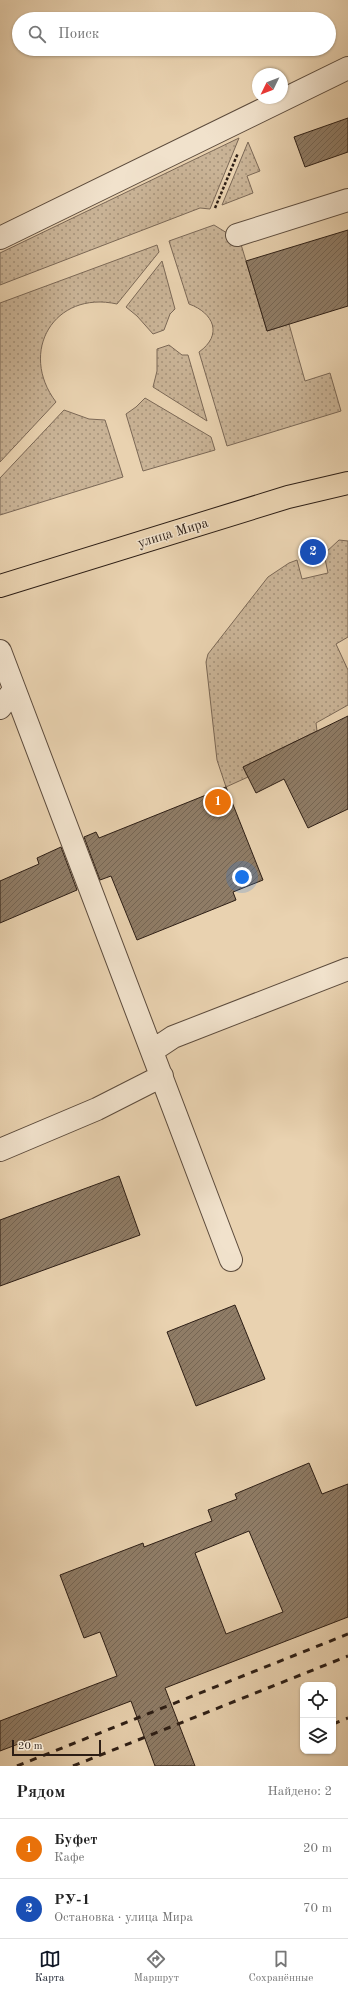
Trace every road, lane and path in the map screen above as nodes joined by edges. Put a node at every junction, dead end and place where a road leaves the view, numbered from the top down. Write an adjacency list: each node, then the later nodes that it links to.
1 (348, 68): 2 (lane)
2 (254, 113): 4 (path); 6 (lane)
3 (348, 200): 5 (lane)
4 (216, 208)
5 (237, 235)
6 (0, 238)
7 (348, 483): 8 (highway, улица Мира)
8 (0, 586)
9 (0, 651): 10 (lane)
10 (14, 690): 11 (lane); 13 (lane)
11 (0, 708)
12 (348, 969): 13 (lane)
13 (152, 1051): 14 (lane)
14 (162, 1076): 15 (lane); 16 (lane)
15 (0, 1150)
16 (231, 1260)

